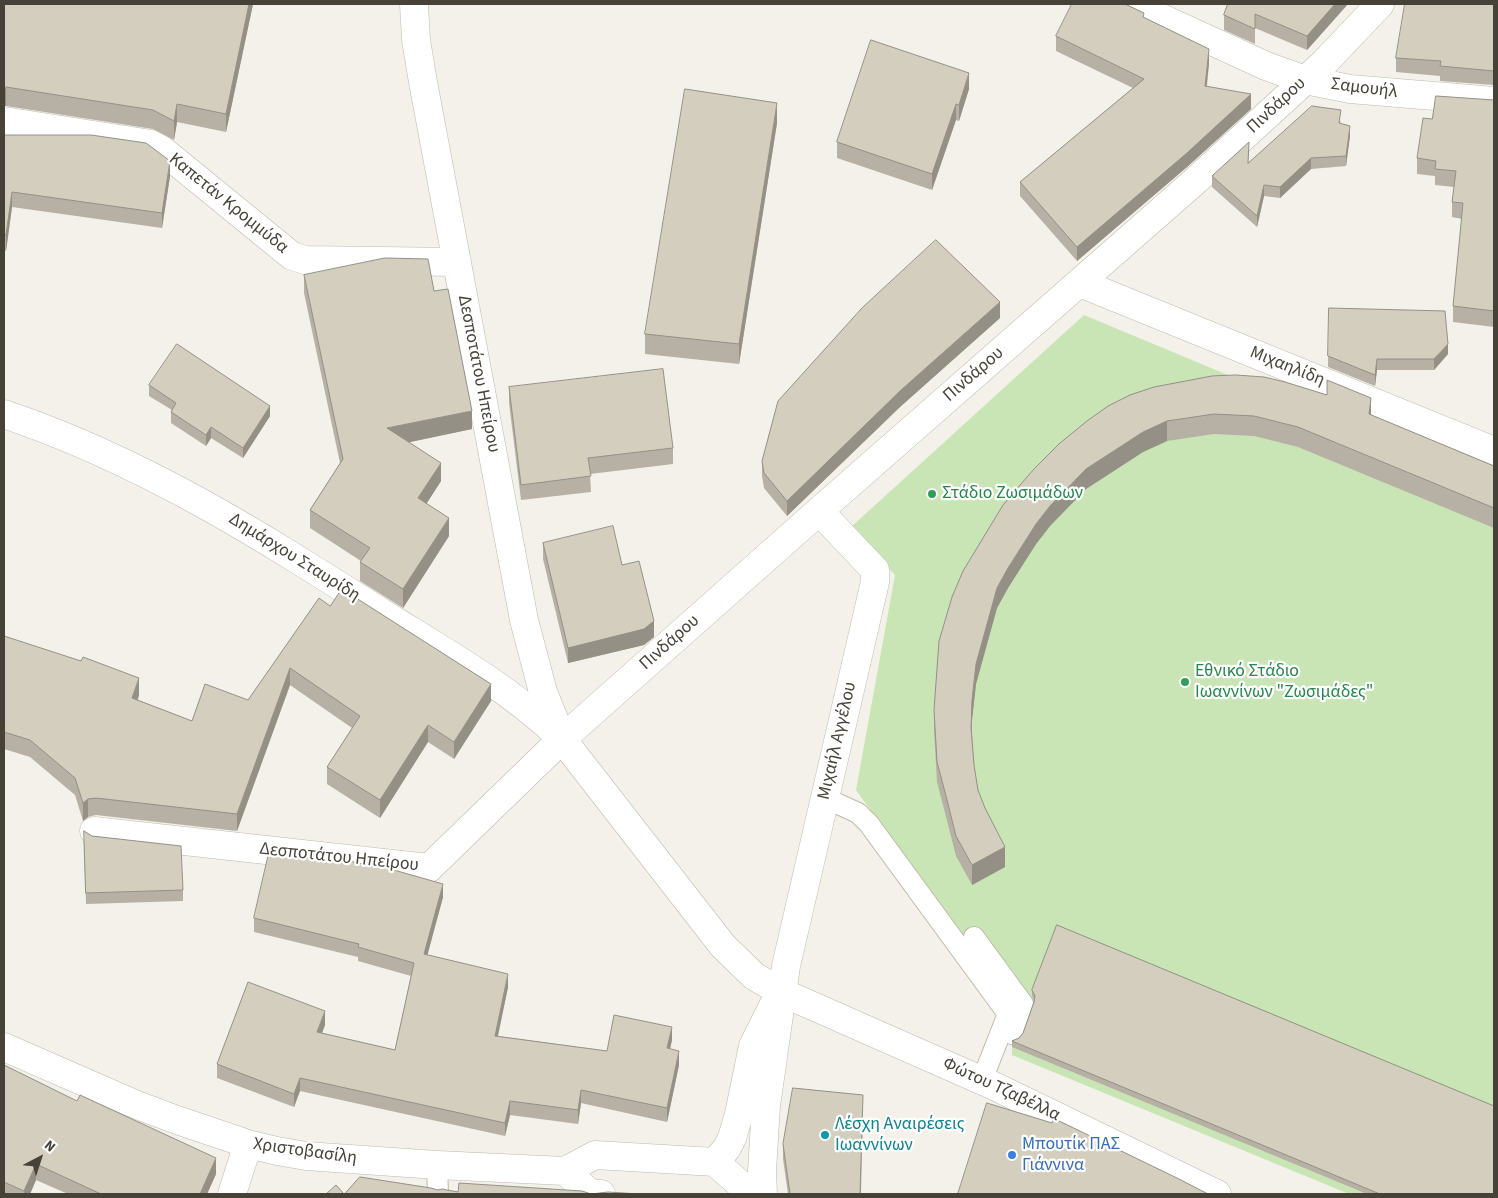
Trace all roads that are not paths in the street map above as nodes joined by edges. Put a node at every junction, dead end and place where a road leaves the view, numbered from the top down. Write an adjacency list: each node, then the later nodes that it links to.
1 (414, 4): 7 (street, Δεσποτάτου Ηπείρου)
2 (1131, 4): 4 (street, Σαμουήλ)
3 (1380, 4): 4 (street, Πινδάρου)
4 (1305, 80): 5 (street, Σαμουήλ); 8 (street, Πινδάρου)
5 (1494, 101)
6 (4, 121): 7 (street, Καπετάν Κρομμύδα)
7 (457, 262): 12 (street, Δεσποτάτου Ηπείρου)
8 (1080, 283): 10 (street, Μιχαηλίδη); 11 (street, Πινδάρου)
9 (4, 414): 12 (street, Δημάρχου Σταυρίδη)
10 (1494, 451)
11 (819, 511): 12 (street, Πινδάρου); 13 (street, Μιχαήλ Αγγέλου)
12 (562, 739): 14 (street, Δεσποτάτου Ηπείρου); 16 (street, Δεσποτάτου Ηπείρου)
13 (825, 798): 16 (street, Μιχαήλ Αγγέλου); 18 (lane)
14 (94, 831)
15 (974, 937): 18 (lane)
16 (781, 992): 18 (street, Φώτου Τζαβέλλα); 20 (street, Μιχαήλ Αγγέλου); 27 (street, Μιχαήλ Αγγέλου)
17 (4, 1047): 19 (street, Χριστοβασίλη)
18 (987, 1083): 28 (street, Φώτου Τζαβέλλα)
19 (248, 1144): 21 (street, Χριστοβασίλη); 23 (street)
20 (716, 1162): 22 (street, Χριστοβασίλη); 26 (street)
21 (437, 1165): 22 (street, Χριστοβασίλη); 24 (lane)
22 (565, 1170): 25 (street)
23 (232, 1194)
24 (438, 1194)
25 (601, 1194)
26 (751, 1194)
27 (763, 1194)
28 (1217, 1194)

